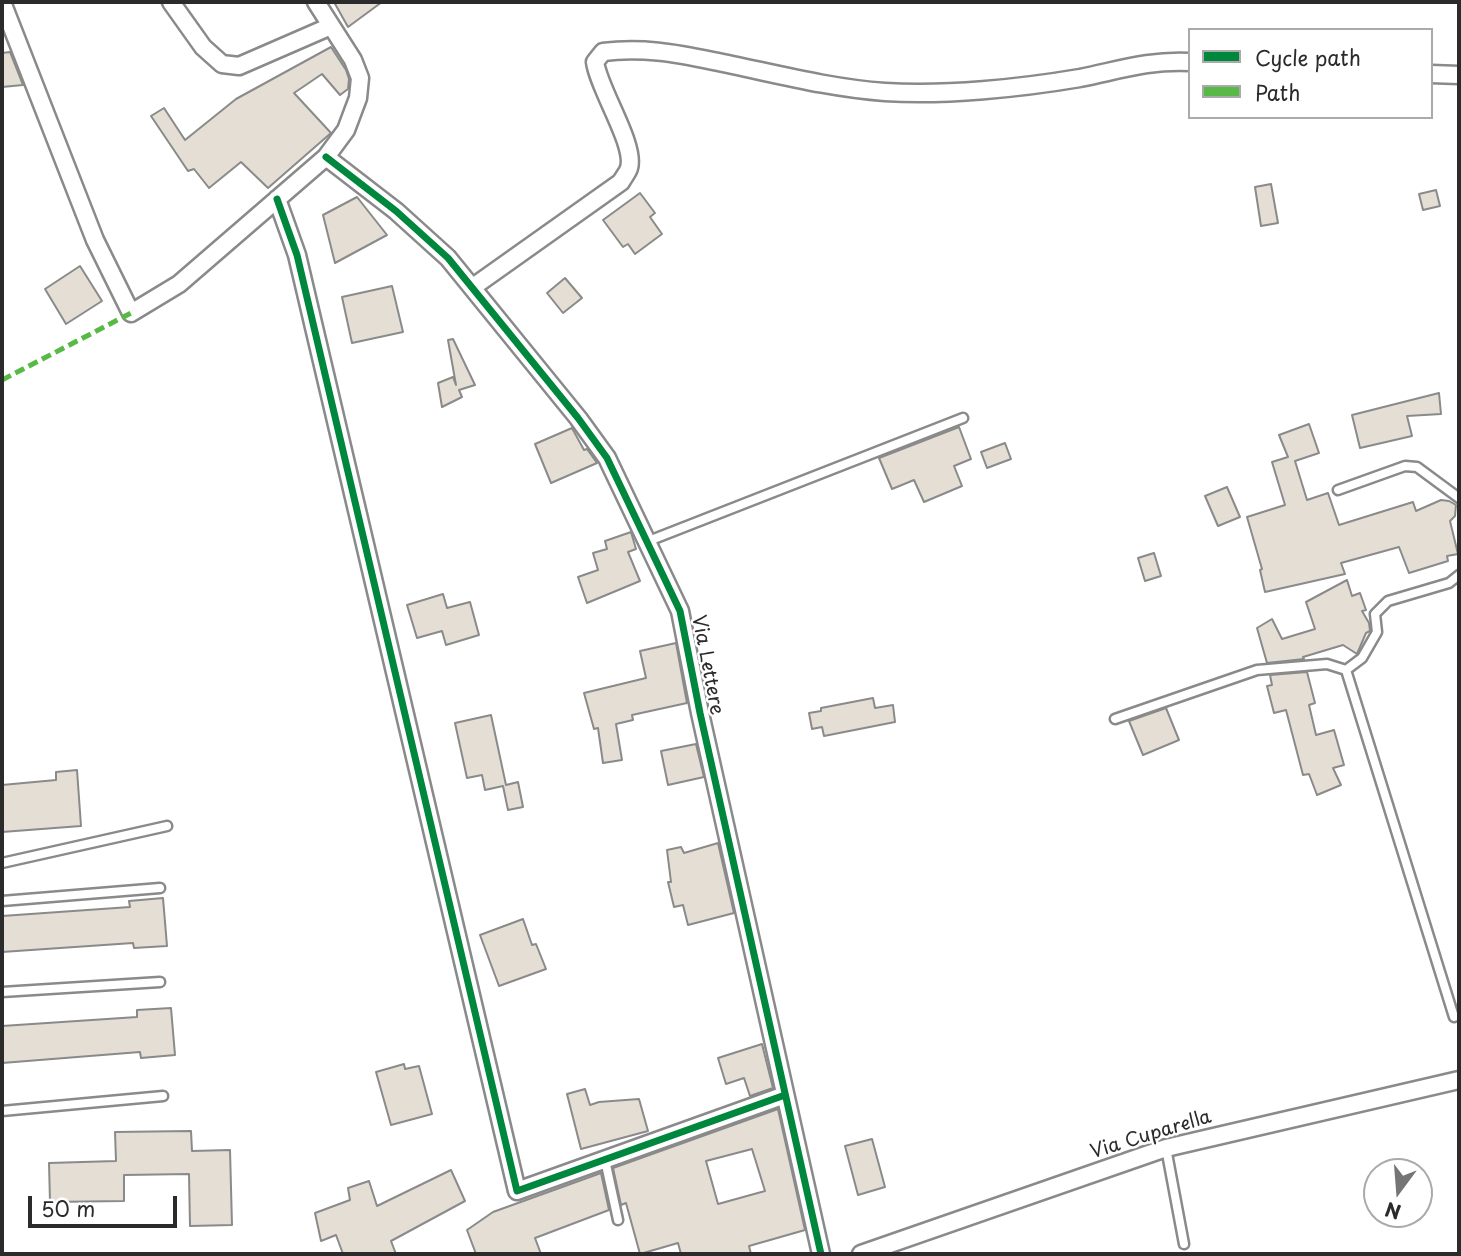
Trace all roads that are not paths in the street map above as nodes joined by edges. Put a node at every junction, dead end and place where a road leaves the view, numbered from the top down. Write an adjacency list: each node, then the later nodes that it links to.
1 (2, 2): 9 (street)
2 (171, 2): 4 (street)
3 (316, 2): 4 (street)
4 (331, 26): 8 (street)
5 (1188, 62): 10 (street)
6 (1433, 74): 7 (street)
7 (1459, 75)
8 (326, 157): 9 (street); 10 (street, Via Lettere)
9 (277, 199): 30 (street)
10 (473, 287): 14 (street, Via Lettere)
11 (963, 418): 14 (lane)
12 (1338, 489): 13 (lane)
13 (1459, 498)
14 (646, 542): 26 (street, Via Lettere)
15 (1459, 575): 16 (lane)
16 (1346, 670): 17 (lane); 24 (lane)
17 (1115, 719)
18 (167, 827): 19 (lane)
19 (2, 863)
20 (160, 888): 21 (lane)
21 (2, 901)
22 (160, 982): 23 (lane)
23 (2, 992)
24 (1454, 1017)
25 (1459, 1080): 29 (street, Via Cuparella)
26 (785, 1095): 30 (street); 33 (street, Via Lettere)
27 (163, 1096): 28 (lane)
28 (2, 1111)
29 (1166, 1148): 32 (lane); 34 (street, Via Cuparella)
30 (605, 1160): 31 (lane)
31 (618, 1220)
32 (1184, 1244)
33 (821, 1254)
34 (861, 1254)

